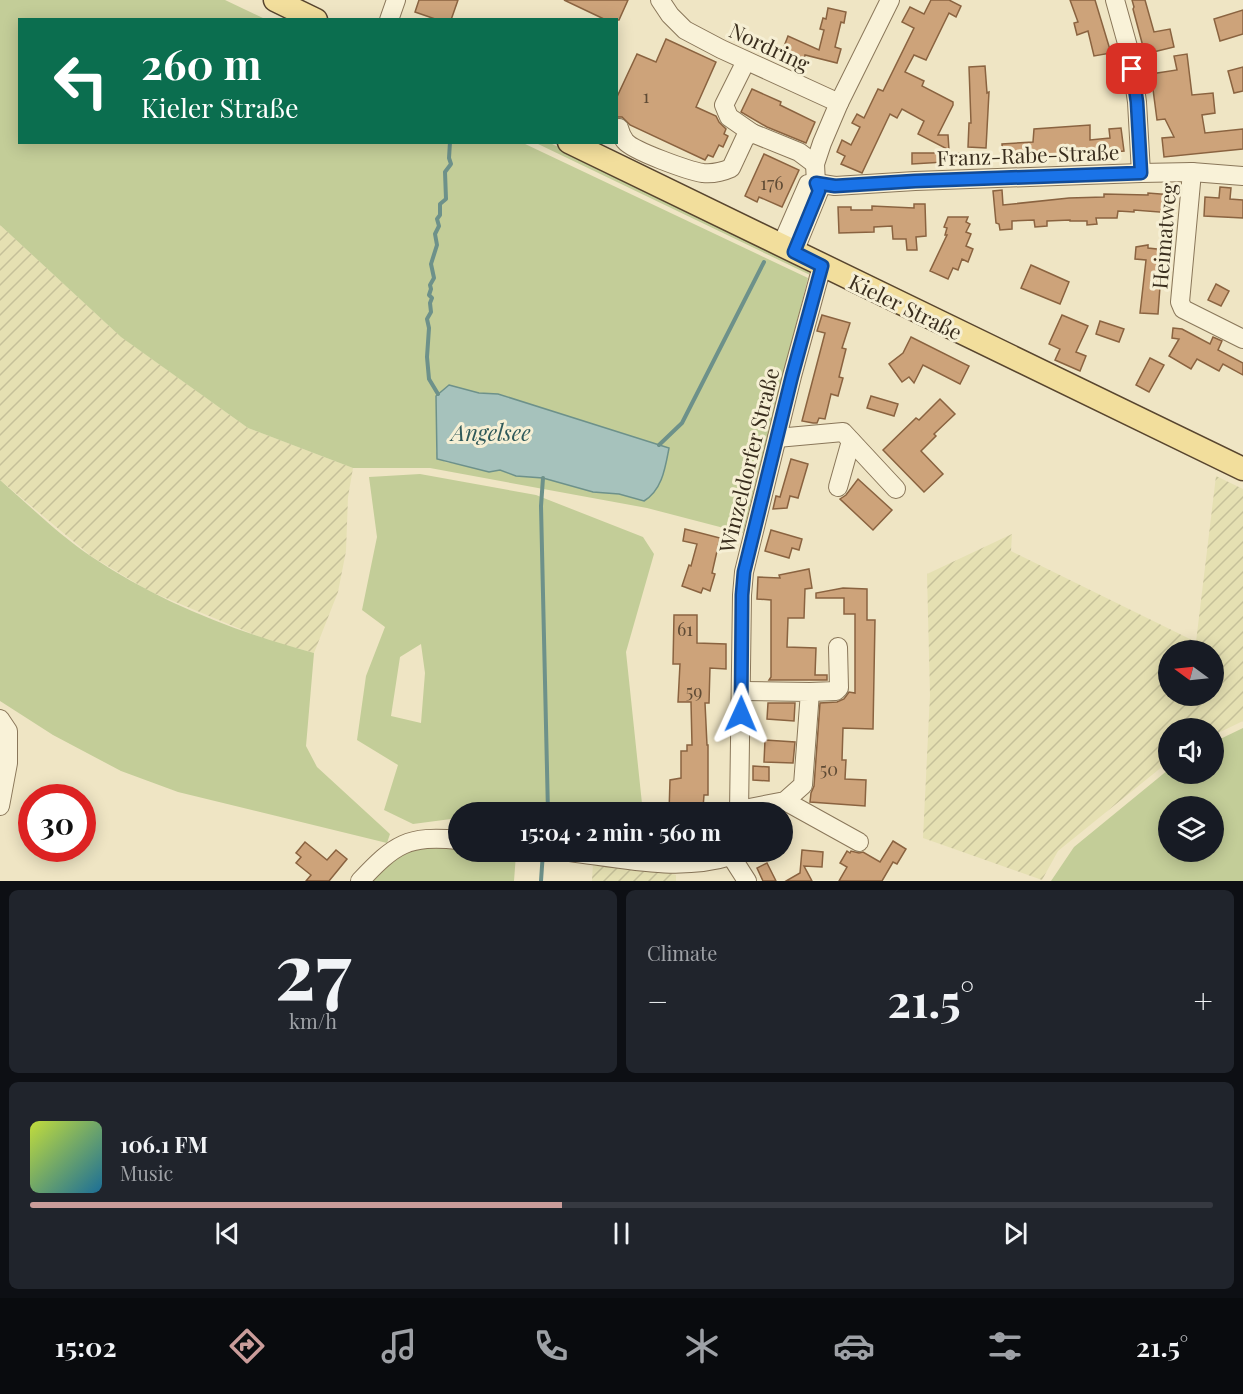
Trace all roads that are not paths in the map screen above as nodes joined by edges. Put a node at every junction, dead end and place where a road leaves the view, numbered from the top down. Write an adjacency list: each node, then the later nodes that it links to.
1 (275, 0): 6 (main road)
2 (396, 0): 7 (street)
3 (660, 0): 8 (street, Nordring)
4 (890, 0): 9 (street)
5 (1115, 0): 15 (street)
6 (312, 18)
7 (390, 18)
8 (746, 61): 9 (street, Nordring); 11 (street)
9 (839, 103): 13 (street)
10 (619, 128): 11 (street)
11 (752, 133): 13 (street)
12 (573, 144): 18 (main road, Kieler Straße)
13 (816, 164): 17 (street)
14 (1192, 172): 15 (street, Franz-Rabe-Straße); 16 (street, Franz-Rabe-Straße); 20 (street, Heimatweg)
15 (1141, 173): 17 (street, Franz-Rabe-Straße)
16 (1243, 176)
17 (816, 183): 18 (street)
18 (787, 249): 19 (main road, Kieler Straße)
19 (822, 266): 21 (street, Winzeldorfer Straße); 23 (main road, Kieler Straße)
20 (1243, 339)
21 (777, 438): 22 (street); 27 (street, Winzeldorfer Straße)
22 (851, 441): 24 (street); 25 (street)
23 (1243, 469)
24 (838, 487)
25 (896, 489)
26 (838, 647): 28 (street)
27 (741, 691): 28 (street); 31 (street, Winzeldorfer Straße)
28 (810, 692): 30 (street)
29 (0, 718): 33 (street)
30 (785, 801): 32 (street); 35 (street)
31 (739, 802)
32 (780, 802)
33 (0, 806)
34 (448, 839): 39 (street)
35 (859, 842)
36 (662, 862): 37 (street)
37 (712, 862)
38 (736, 862): 40 (street)
39 (360, 881)
40 (747, 881)

